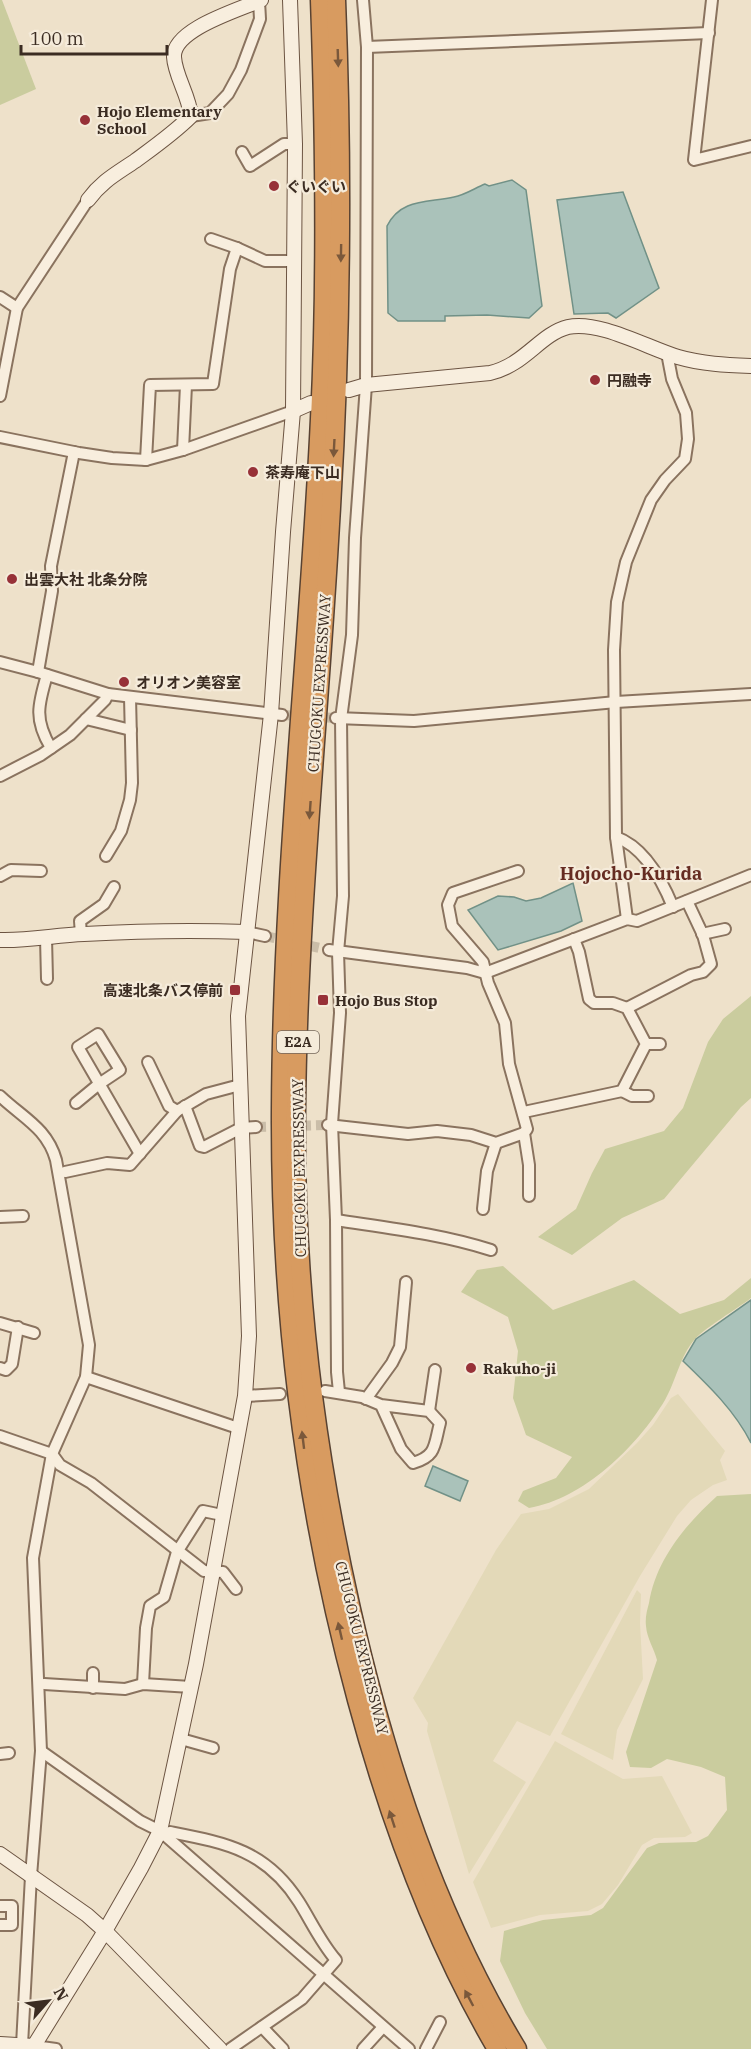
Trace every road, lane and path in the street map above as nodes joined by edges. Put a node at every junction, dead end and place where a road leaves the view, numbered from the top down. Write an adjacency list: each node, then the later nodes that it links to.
1 (260, 0): 9 (street); 9 (street)
2 (290, 0): 10 (street)
3 (320, 0): 137 (highway, CHUGOKU EXPRESSWAY / E2A, one-way to 3)
4 (336, 0): 138 (highway, CHUGOKU EXPRESSWAY / E2A, one-way to 138)
5 (363, 0): 8 (street)
6 (712, 0): 7 (street)
7 (709, 33): 8 (street); 11 (street)
8 (367, 47): 22 (street)
9 (190, 116): 13 (street)
10 (296, 144): 12 (street); 16 (street)
11 (751, 146)
12 (242, 153)
13 (88, 200): 18 (street)
14 (211, 239): 15 (street)
15 (237, 248): 16 (street); 21 (street)
16 (294, 261): 26 (street)
17 (0, 298): 18 (street)
18 (17, 308): 24 (street)
19 (667, 353): 20 (street); 22 (street); 36 (street)
20 (751, 366)
21 (186, 385): 28 (street); 30 (street)
22 (366, 385): 23 (street); 39 (street)
23 (349, 390)
24 (0, 396)
25 (311, 403): 26 (street)
26 (293, 411): 28 (street); 37 (street)
27 (0, 437): 29 (street)
28 (183, 450): 30 (street)
29 (74, 452): 30 (street); 32 (street)
30 (146, 460)
31 (0, 663): 32 (street)
32 (43, 674): 33 (street); 41 (street)
33 (108, 694): 35 (street); 38 (street)
34 (751, 694): 36 (street)
35 (130, 697): 37 (street); 40 (street)
36 (616, 702): 39 (street); 43 (street)
37 (276, 715): 54 (street)
38 (86, 718): 40 (street); 41 (street)
39 (338, 718): 61 (street)
40 (131, 730): 44 (street)
41 (51, 748): 42 (street)
42 (0, 776)
43 (616, 837): 51 (street); 52 (street)
44 (106, 856)
45 (41, 871): 48 (street)
46 (518, 871): 62 (street)
47 (751, 875): 50 (street)
48 (0, 876)
49 (114, 887): 55 (street)
50 (687, 901): 51 (street); 56 (street)
51 (673, 907): 52 (street)
52 (627, 919): 59 (street)
53 (725, 929): 56 (street)
54 (247, 932): 55 (street); 57 (street); 69 (street)
55 (81, 934): 58 (street)
56 (702, 934): 64 (street)
57 (265, 936)
58 (46, 938): 60 (street); 63 (street)
59 (574, 939): 62 (street); 64 (street)
60 (0, 940)
61 (334, 951): 62 (street); 76 (street)
62 (485, 973): 75 (street)
63 (47, 979)
64 (627, 1008): 65 (street)
65 (646, 1044): 66 (street); 70 (street)
66 (660, 1044)
67 (148, 1062): 74 (street)
68 (99, 1084): 68 (street); 73 (street); 81 (street)
69 (240, 1085): 74 (street); 78 (street)
70 (622, 1091): 72 (street); 75 (street)
71 (0, 1096): 95 (street)
72 (648, 1096)
73 (76, 1103)
74 (181, 1108): 78 (street); 81 (street)
75 (524, 1112): 79 (street)
76 (329, 1124): 80 (street); 87 (street)
77 (256, 1127): 78 (street)
78 (241, 1128): 99 (street)
79 (524, 1133): 80 (street); 83 (street)
80 (496, 1143): 84 (street)
81 (140, 1154): 82 (street)
82 (65, 1172)
83 (529, 1196)
84 (483, 1209)
85 (23, 1216): 86 (street)
86 (0, 1217)
87 (336, 1220): 88 (street); 97 (street)
88 (491, 1250)
89 (406, 1282): 100 (street)
90 (0, 1323): 91 (street)
91 (18, 1328): 92 (street); 93 (street)
92 (34, 1333)
93 (0, 1368)
94 (435, 1370): 102 (street)
95 (86, 1377): 103 (street); 105 (street)
96 (325, 1390): 97 (street)
97 (339, 1392): 100 (street)
98 (280, 1394): 99 (street)
99 (245, 1396): 103 (street)
100 (366, 1399): 101 (street)
101 (381, 1406): 102 (street); 102 (street)
102 (429, 1411)
103 (238, 1428): 106 (street)
104 (0, 1436): 105 (street)
105 (52, 1454): 107 (street); 117 (street)
106 (222, 1515): 107 (street); 108 (street)
107 (177, 1552): 108 (street); 112 (street)
108 (213, 1572): 109 (street); 113 (street)
109 (236, 1589)
110 (93, 1672): 114 (street)
111 (44, 1684): 114 (street)
112 (143, 1684): 113 (street); 114 (street)
113 (191, 1687): 115 (street)
114 (93, 1688)
115 (181, 1739): 116 (street); 118 (street)
116 (213, 1748)
117 (41, 1751): 118 (street); 120 (street)
118 (163, 1833): 123 (street); 124 (street); 124 (street)
119 (0, 1854): 120 (street)
120 (31, 1876): 123 (street); 129 (street)
121 (0, 1906): 122 (street)
122 (0, 1925)
123 (105, 1931): 129 (street); 131 (street)
124 (323, 1975): 126 (street); 127 (street)
125 (440, 2022): 136 (street)
126 (262, 2027): 132 (street); 133 (street)
127 (383, 2027): 134 (street); 135 (street)
128 (0, 2044): 129 (street)
129 (29, 2047): 130 (street)
130 (56, 2049)
131 (220, 2049)
132 (230, 2049)
133 (283, 2049)
134 (363, 2049)
135 (409, 2049)
136 (426, 2049)
137 (498, 2049)
138 (517, 2049)

